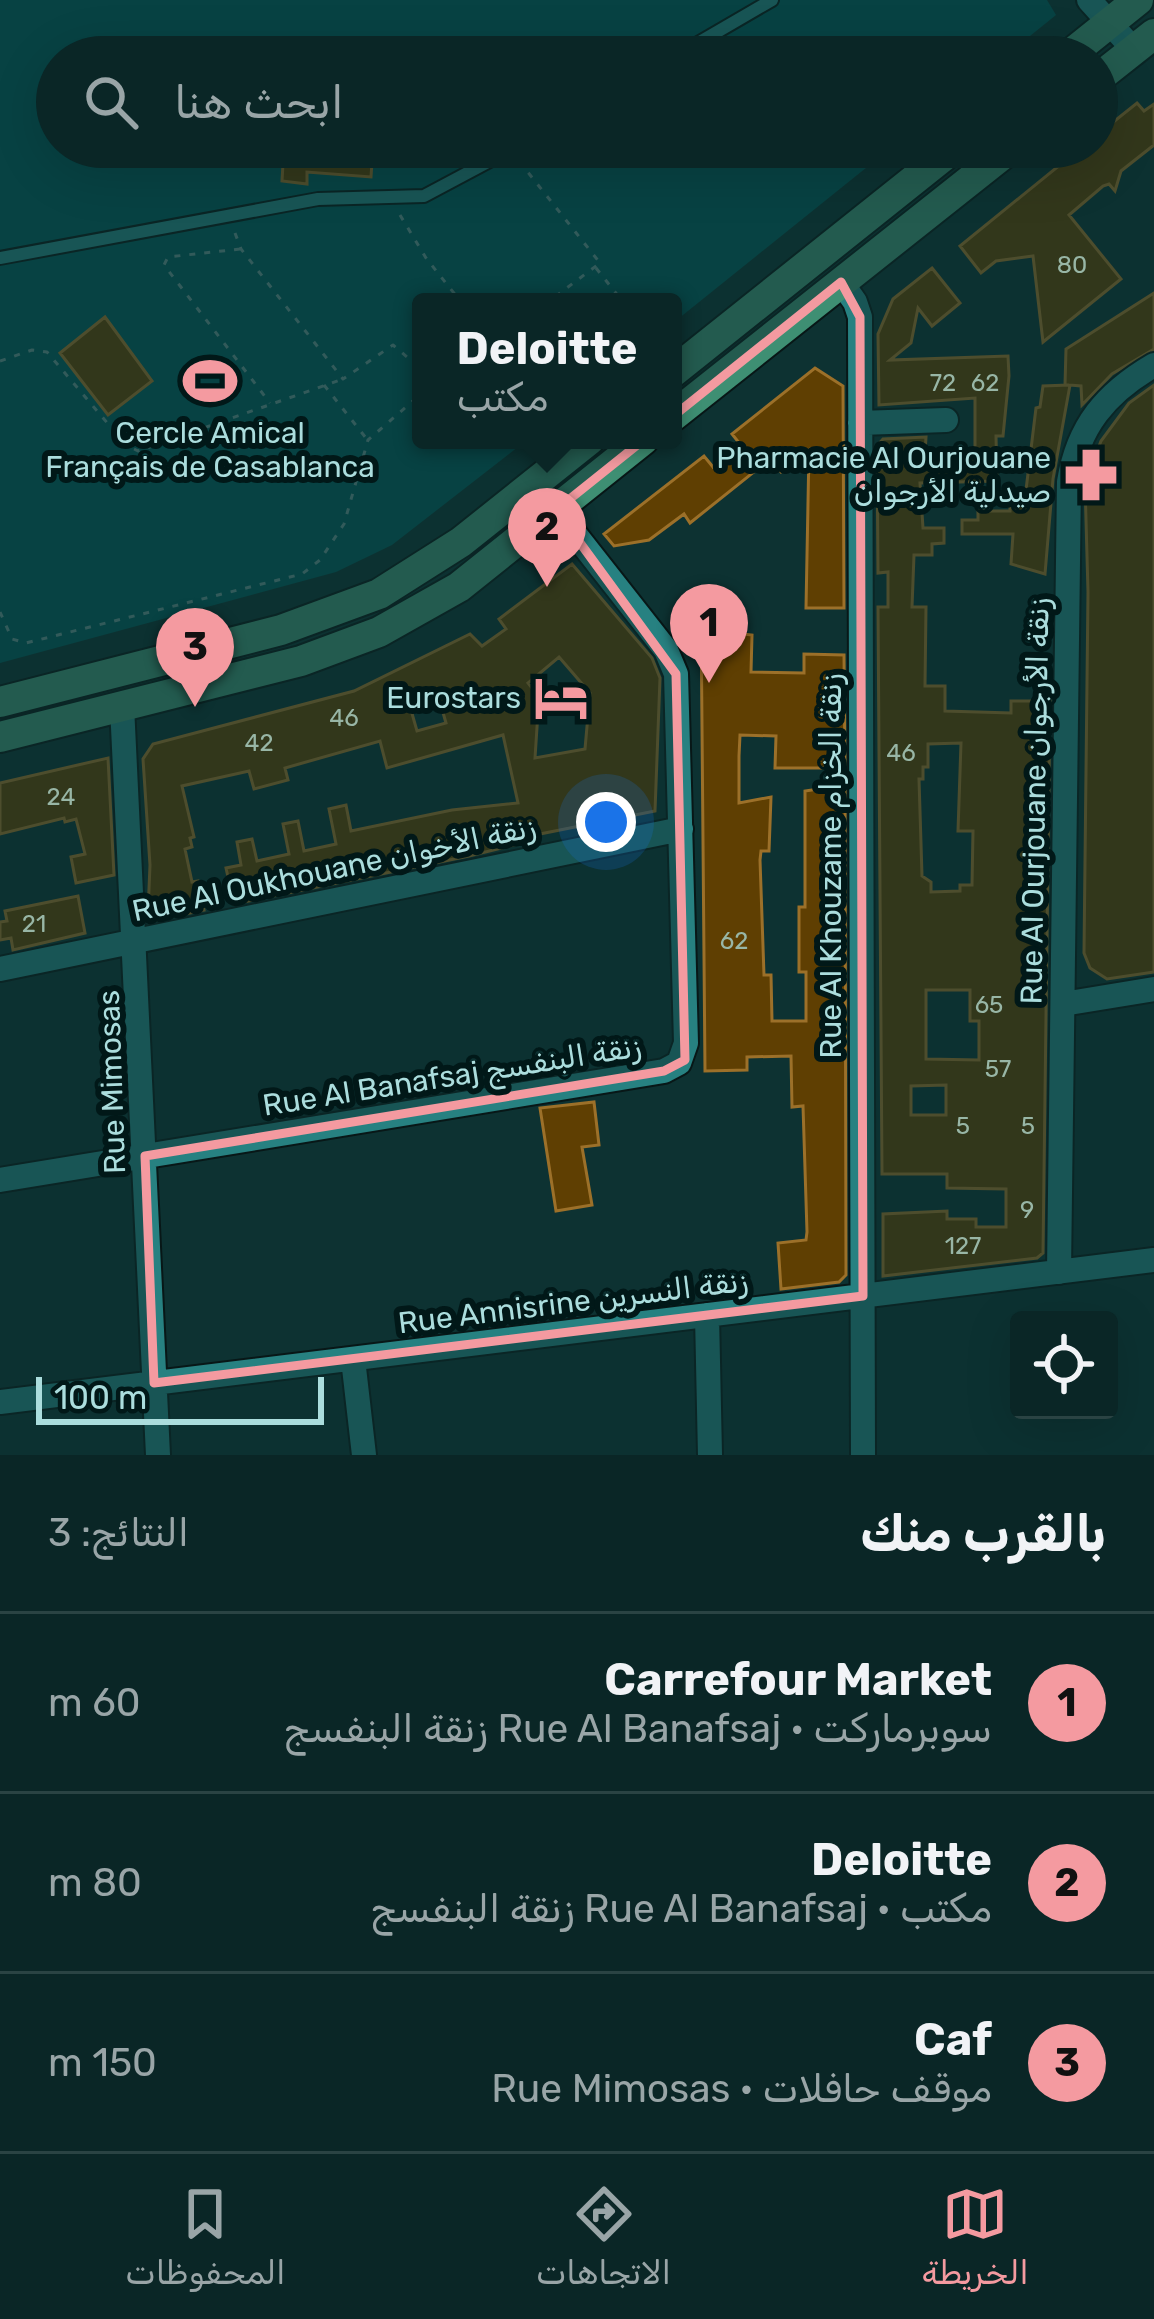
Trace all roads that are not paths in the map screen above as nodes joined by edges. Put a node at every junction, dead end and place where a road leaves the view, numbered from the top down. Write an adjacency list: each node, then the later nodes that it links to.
1 (772, 0): 3 (lane)
2 (1119, 6): 4 (main road); 5 (street)
3 (710, 36)
4 (1088, 36)
5 (1148, 38): 6 (main road)
6 (1118, 63)
7 (477, 168): 10 (lane)
8 (929, 168): 13 (main road)
9 (985, 168): 11 (main road)
10 (0, 258)
11 (841, 282): 14 (main road); 16 (street, Rue Al Khouzame زنقة الخزام)
12 (1154, 365): 27 (street, Rue Al Ourjouane زنقة الأرجوان)
13 (682, 366)
14 (682, 409)
15 (946, 420): 16 (street)
16 (860, 423): 32 (street, Rue Al Khouzame زنقة الخزام)
17 (578, 449): 20 (main road)
18 (632, 449): 19 (main road)
19 (556, 509): 21 (main road); 23 (street, Rue Al Banafsaj زنقة البنفسج)
20 (0, 702)
21 (122, 706): 22 (main road); 24 (street, Rue Mimosas)
22 (0, 737)
23 (681, 829): 24 (street, Rue Al Oukhouane زنقة الأخوان); 28 (street, Rue Al Banafsaj زنقة البنفسج)
24 (136, 940): 25 (street, Rue Al Oukhouane زنقة الأخوان); 28 (street, Rue Mimosas)
25 (0, 969)
26 (1154, 989): 27 (street)
27 (1063, 1004): 31 (street, Rue Al Ourjouane زنقة الأرجوان)
28 (145, 1156): 29 (street, Rue Al Banafsaj زنقة البنفسج); 35 (street, Rue Mimosas)
29 (0, 1180)
30 (1154, 1260): 31 (street, Rue Annisrine زنقة النسرين)
31 (1059, 1272): 32 (street, Rue Annisrine زنقة النسرين)
32 (862, 1296): 33 (street, Rue Annisrine زنقة النسرين); 40 (street, Rue Al Khouzame زنقة الخزام)
33 (707, 1316): 34 (street, Rue Annisrine زنقة النسرين); 39 (street)
34 (353, 1359): 35 (street, Rue Annisrine زنقة النسرين); 38 (street)
35 (154, 1383): 36 (street, Rue Annisrine زنقة النسرين); 37 (street, Rue Mimosas)
36 (0, 1402)
37 (158, 1455)
38 (364, 1455)
39 (710, 1455)
40 (862, 1455)

